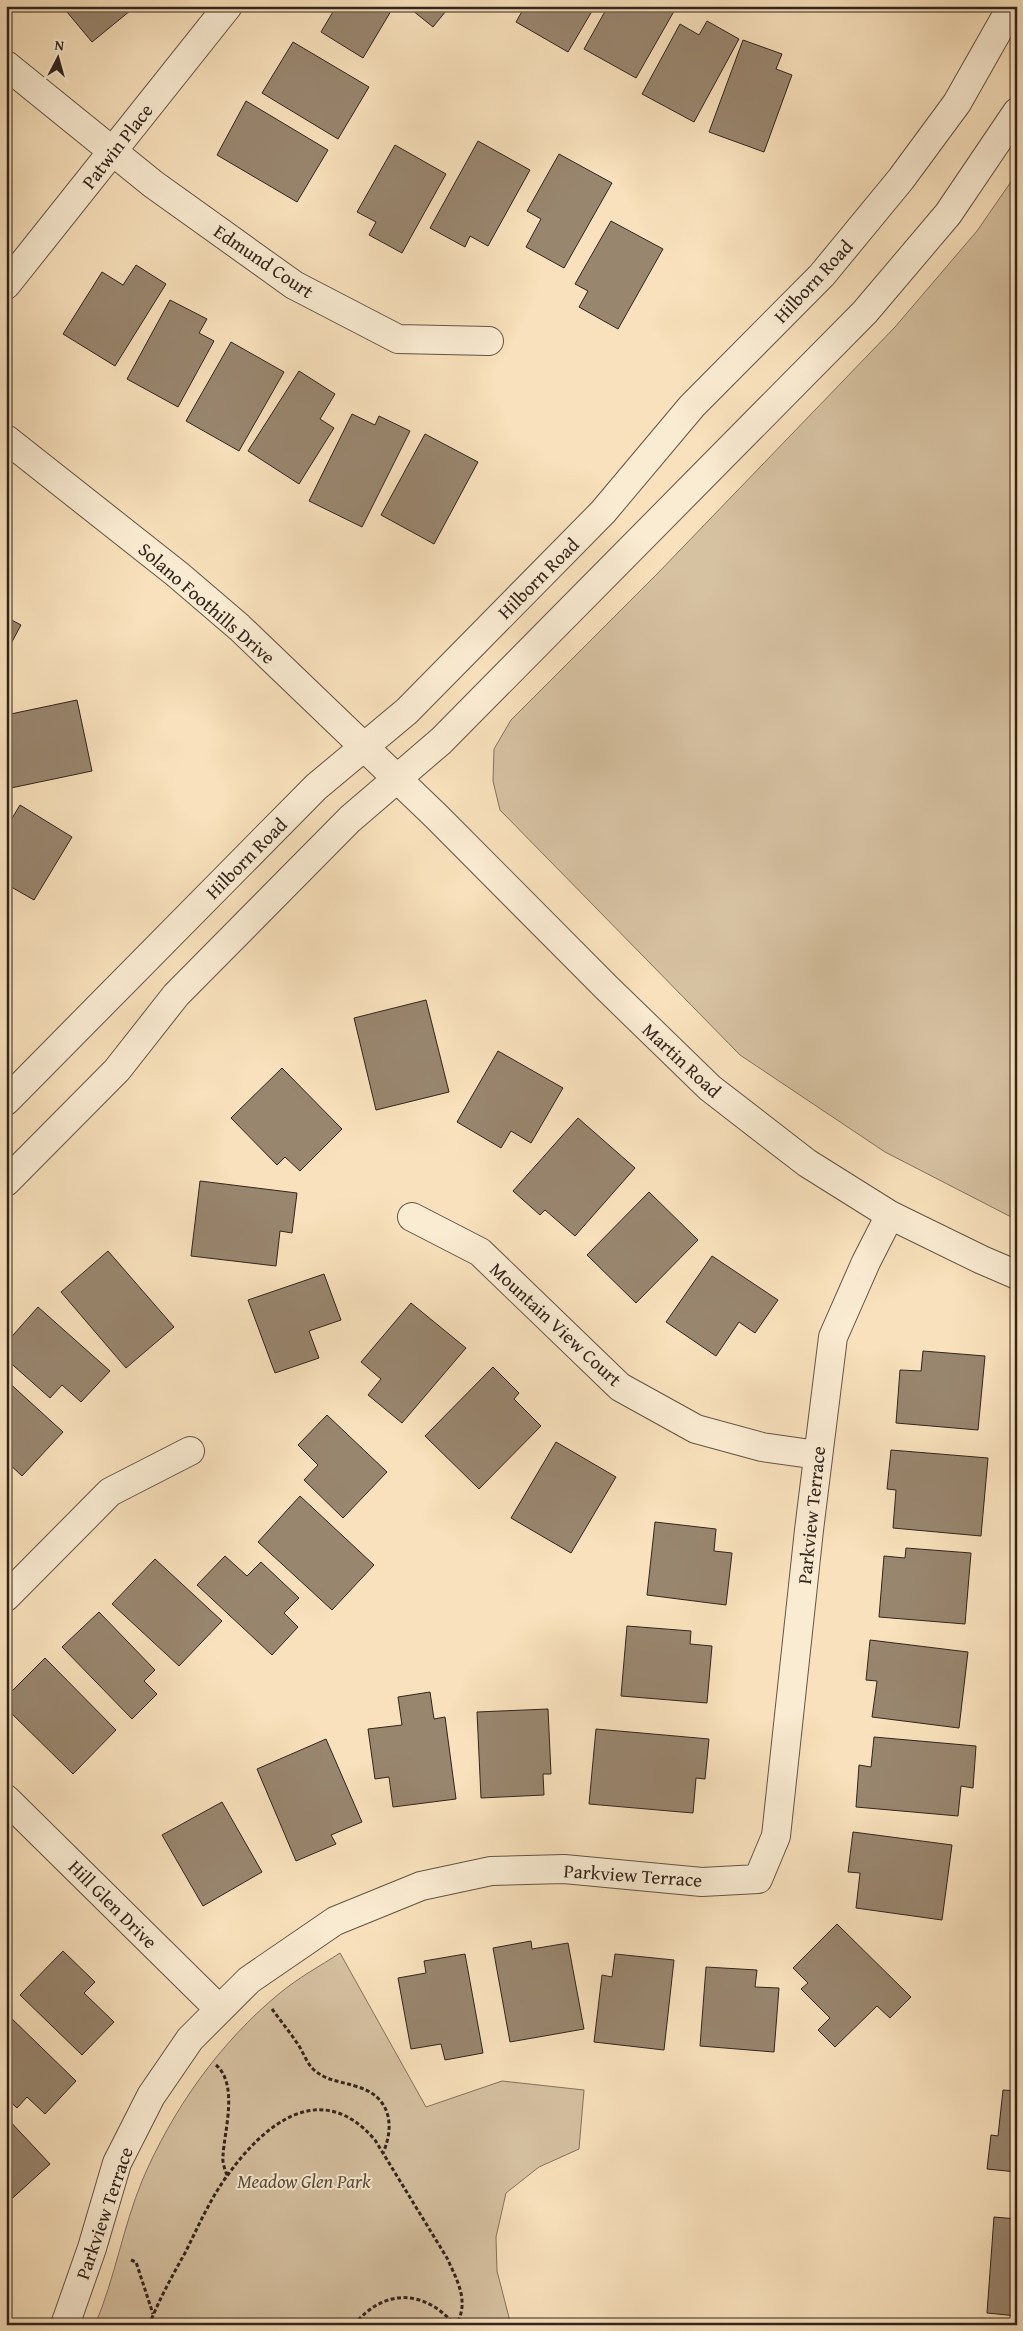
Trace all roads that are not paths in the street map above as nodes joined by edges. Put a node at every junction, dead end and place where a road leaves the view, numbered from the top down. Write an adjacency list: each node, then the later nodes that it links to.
1 (228, 6): 5 (street, Patwin Place)
2 (1012, 6): 9 (street, Hilborn Road)
3 (6, 65): 5 (street, Edmund Court)
4 (1017, 112): 10 (street)
5 (112, 153): 6 (street, Patwin Place); 7 (street, Edmund Court)
6 (6, 285)
7 (489, 341)
8 (6, 439): 9 (street, Solano Foothills Drive)
9 (363, 747): 10 (street, Solano Foothills Drive); 11 (street, Hilborn Road)
10 (397, 779): 12 (street); 13 (street, Martin Road)
11 (6, 1101)
12 (6, 1182)
13 (890, 1216): 15 (street, Martin Road); 17 (street, Parkview Terrace)
14 (412, 1217): 17 (street, Mountain View Court)
15 (1017, 1275)
16 (190, 1452): 18 (street)
17 (818, 1455): 20 (street, Parkview Terrace)
18 (6, 1597)
19 (6, 1799): 20 (street, Hill Glen Drive)
20 (219, 2009): 21 (street, Parkview Terrace)
21 (65, 2325)

